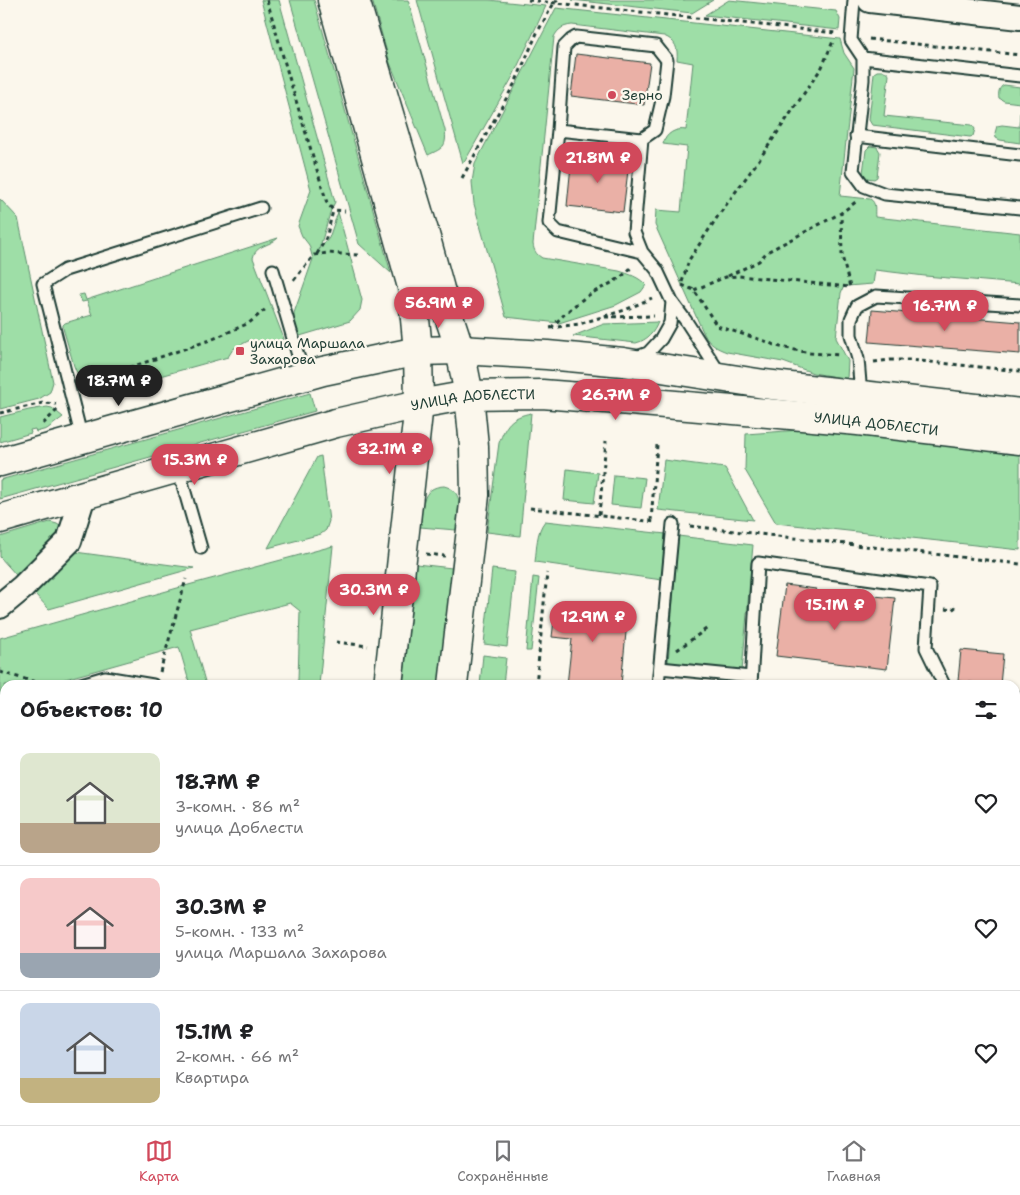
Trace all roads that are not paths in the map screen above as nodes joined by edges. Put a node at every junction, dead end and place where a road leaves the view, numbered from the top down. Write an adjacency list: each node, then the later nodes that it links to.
1 (332, 0): 20 (main road)
2 (355, 0): 19 (main road)
3 (854, 0): 7 (lane)
4 (870, 0): 5 (street)
5 (960, 5): 6 (street)
6 (1020, 17)
7 (863, 58): 8 (lane); 10 (lane)
8 (1020, 76)
9 (558, 130): 11 (lane); 11 (lane); 15 (lane)
10 (856, 136): 12 (lane); 14 (lane)
11 (642, 139): 15 (lane)
12 (1020, 155)
13 (261, 208): 28 (lane)
14 (1020, 208)
15 (642, 252): 17 (lane)
16 (273, 270): 22 (lane)
17 (669, 296): 21 (lane); 23 (lane)
18 (1020, 305): 26 (lane)
19 (460, 350): 20 (main road, УЛИЦА ДОБЛЕСТИ); 21 (main road, УЛИЦА ДОБЛЕСТИ); 24 (main road)
20 (418, 351): 22 (main road, УЛИЦА ДОБЛЕСТИ); 25 (main road)
21 (623, 362): 23 (main road, УЛИЦА ДОБЛЕСТИ)
22 (304, 376): 28 (main road, УЛИЦА ДОБЛЕСТИ)
23 (724, 378): 26 (main road, УЛИЦА ДОБЛЕСТИ)
24 (469, 395): 25 (main road, УЛИЦА ДОБЛЕСТИ); 26 (main road, УЛИЦА ДОБЛЕСТИ); 41 (main road)
25 (418, 404): 31 (main road, УЛИЦА ДОБЛЕСТИ); 40 (main road)
26 (860, 408): 27 (main road, УЛИЦА ДОБЛЕСТИ); 29 (main road, УЛИЦА ДОБЛЕСТИ)
27 (1020, 413)
28 (82, 439): 30 (main road, УЛИЦА ДОБЛЕСТИ)
29 (1020, 440)
30 (0, 462)
31 (178, 468): 32 (main road, УЛИЦА ДОБЛЕСТИ); 35 (lane)
32 (83, 496): 33 (main road, УЛИЦА ДОБЛЕСТИ); 36 (street)
33 (0, 519)
34 (673, 524): 37 (lane)
35 (202, 548)
36 (0, 606)
37 (660, 668): 42 (lane); 43 (lane)
38 (95, 680): 39 (lane)
39 (156, 680)
40 (389, 680)
41 (454, 680)
42 (659, 680)
43 (744, 680)
44 (751, 680): 45 (lane)
45 (942, 680)

